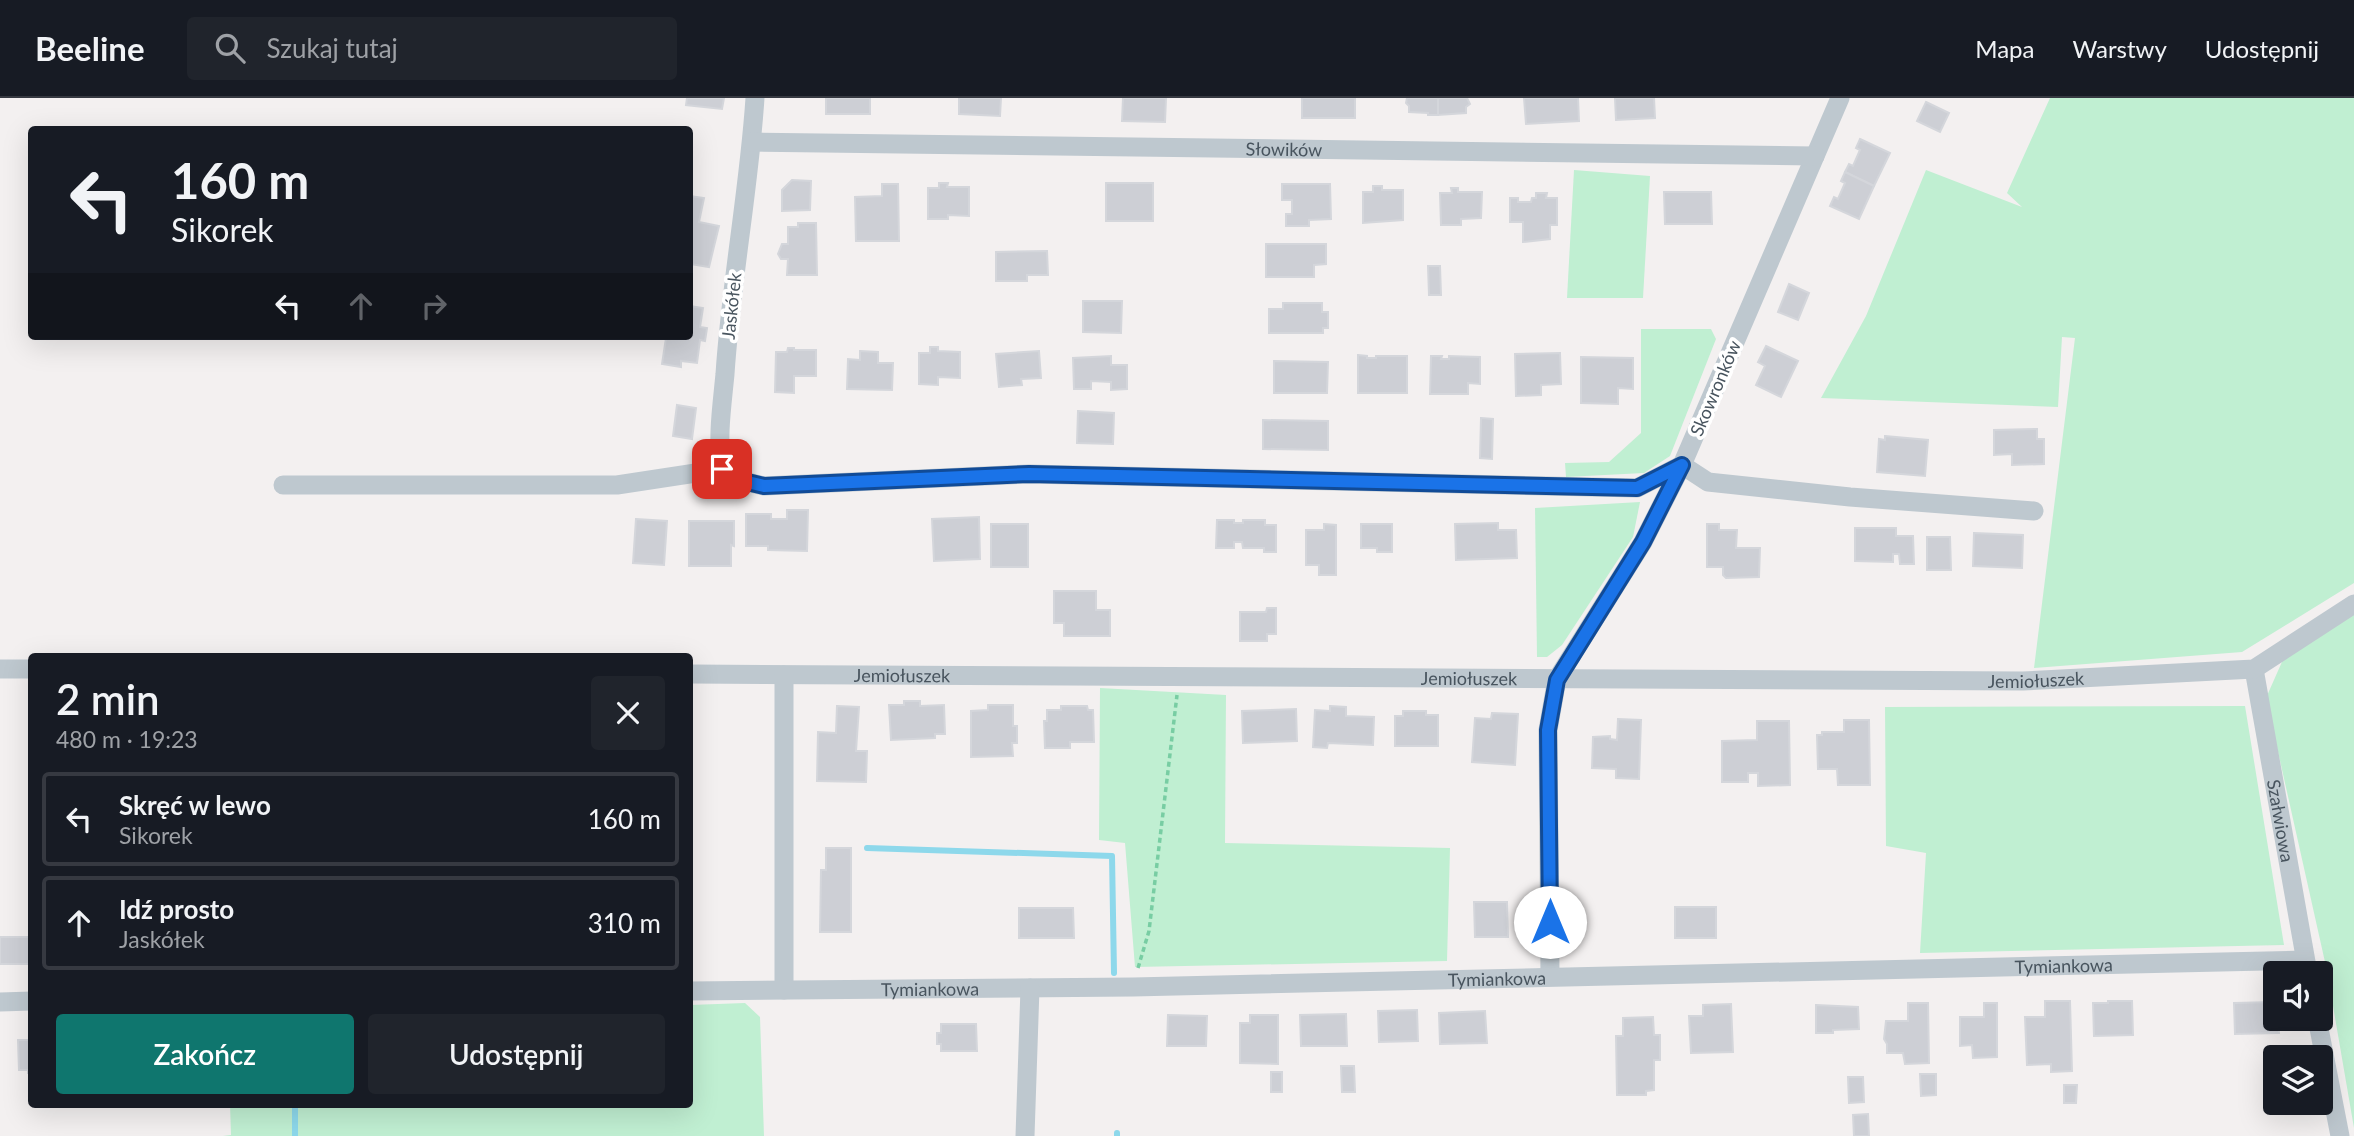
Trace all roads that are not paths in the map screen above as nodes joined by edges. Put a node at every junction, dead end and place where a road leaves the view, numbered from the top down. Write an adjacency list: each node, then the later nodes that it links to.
1 (755, 98): 3 (street, Jaskółek)
2 (1840, 98): 4 (street, Skowronków)
3 (752, 142): 4 (street, Słowików); 6 (street, Jaskółek)
4 (1815, 156): 5 (street, Skowronków)
5 (1682, 465): 6 (street); 8 (street); 15 (street, Skowronków)
6 (722, 469): 7 (street)
7 (283, 485)
8 (2034, 511)
9 (2354, 604): 12 (street)
10 (0, 669): 11 (street)
11 (28, 669)
12 (2254, 669): 15 (street, Jemiołuszek); 16 (street, Szałwiowa)
13 (693, 674): 14 (street, Jemiołuszek)
14 (784, 675): 15 (street, Jemiołuszek); 20 (street)
15 (1557, 680): 18 (street)
16 (2305, 961)
17 (2263, 967): 18 (street, Tymiankowa)
18 (1550, 976): 19 (street, Tymiankowa)
19 (1030, 988): 20 (street, Tymiankowa); 25 (street)
20 (784, 990): 21 (street, Tymiankowa)
21 (693, 991)
22 (28, 1001): 23 (street)
23 (0, 1002)
24 (2320, 1031): 26 (street)
25 (1025, 1136)
26 (2340, 1136)

